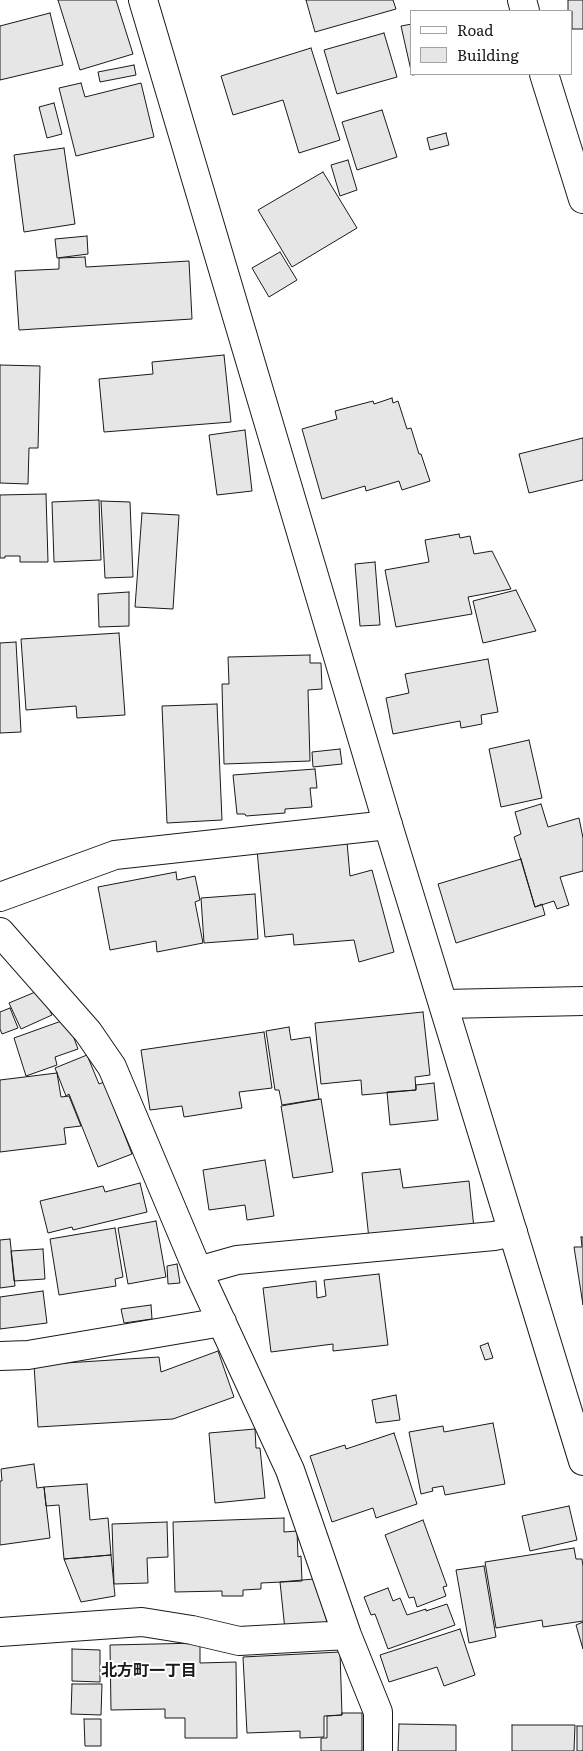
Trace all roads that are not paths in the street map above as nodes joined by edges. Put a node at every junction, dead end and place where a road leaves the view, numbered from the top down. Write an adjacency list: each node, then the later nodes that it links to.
1 (143, 0): 4 (street)
2 (544, 75): 3 (street)
3 (583, 200)
4 (388, 825): 5 (street); 8 (street)
5 (0, 897)
6 (0, 932): 10 (street)
7 (583, 1001): 8 (street)
8 (444, 1004): 9 (street)
9 (513, 1232): 10 (street); 13 (street)
10 (198, 1270): 11 (street)
11 (222, 1322): 12 (street); 15 (street)
12 (0, 1356)
13 (583, 1461)
14 (0, 1632): 15 (street)
15 (347, 1635): 16 (street)
16 (378, 1751)

